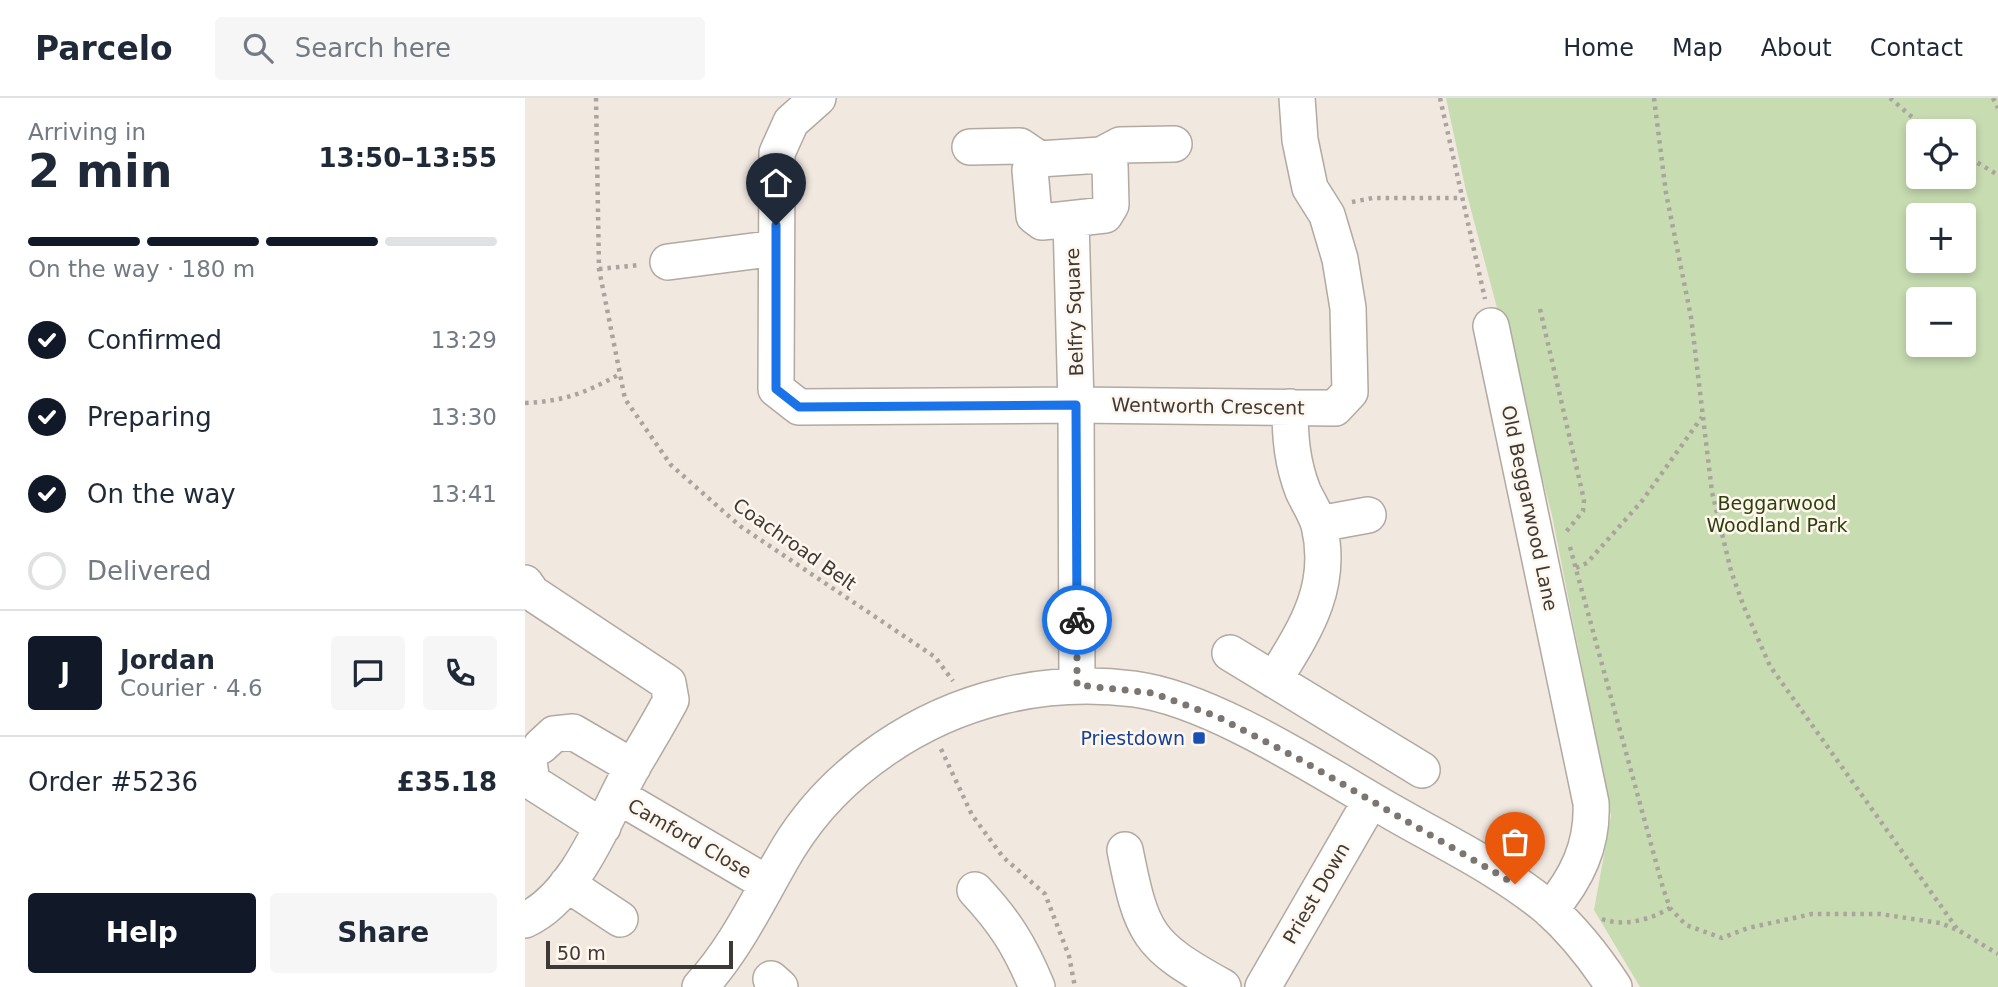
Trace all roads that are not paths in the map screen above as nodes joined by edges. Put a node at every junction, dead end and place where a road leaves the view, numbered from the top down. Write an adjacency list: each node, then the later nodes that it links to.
1 (818, 98): 8 (street, Wentworth Crescent)
2 (1297, 98): 12 (street, Wentworth Crescent)
3 (1174, 144): 5 (street)
4 (970, 147): 6 (street)
5 (1101, 155): 6 (street); 7 (street, Belfry Square)
6 (1039, 159): 7 (street, Belfry Square)
7 (1071, 220): 11 (street, Belfry Square)
8 (776, 248): 9 (street); 11 (street, Wentworth Crescent)
9 (668, 262)
10 (1492, 326): 27 (street, Old Beggarwood Lane)
11 (1076, 405): 12 (street, Wentworth Crescent); 18 (street, Belfry Square)
12 (1290, 407): 14 (street)
13 (1368, 515): 14 (street)
14 (1319, 524): 17 (street)
15 (525, 583): 20 (street, Camford Close)
16 (1230, 653): 17 (street)
17 (1274, 680): 19 (street)
18 (1077, 685): 21 (street); 25 (street)
19 (1422, 769)
20 (626, 782): 22 (street); 22 (street); 25 (street, Camford Close)
21 (1371, 800): 27 (street); 33 (street, Priest Down)
22 (603, 827): 24 (street)
23 (1125, 850): 32 (street)
24 (567, 884): 28 (street); 29 (street)
25 (768, 884): 30 (street)
26 (975, 890): 31 (street)
27 (1557, 902): 34 (street)
28 (620, 919)
29 (525, 920)
30 (700, 987)
31 (1037, 987)
32 (1223, 987)
33 (1263, 987)
34 (1614, 987)

